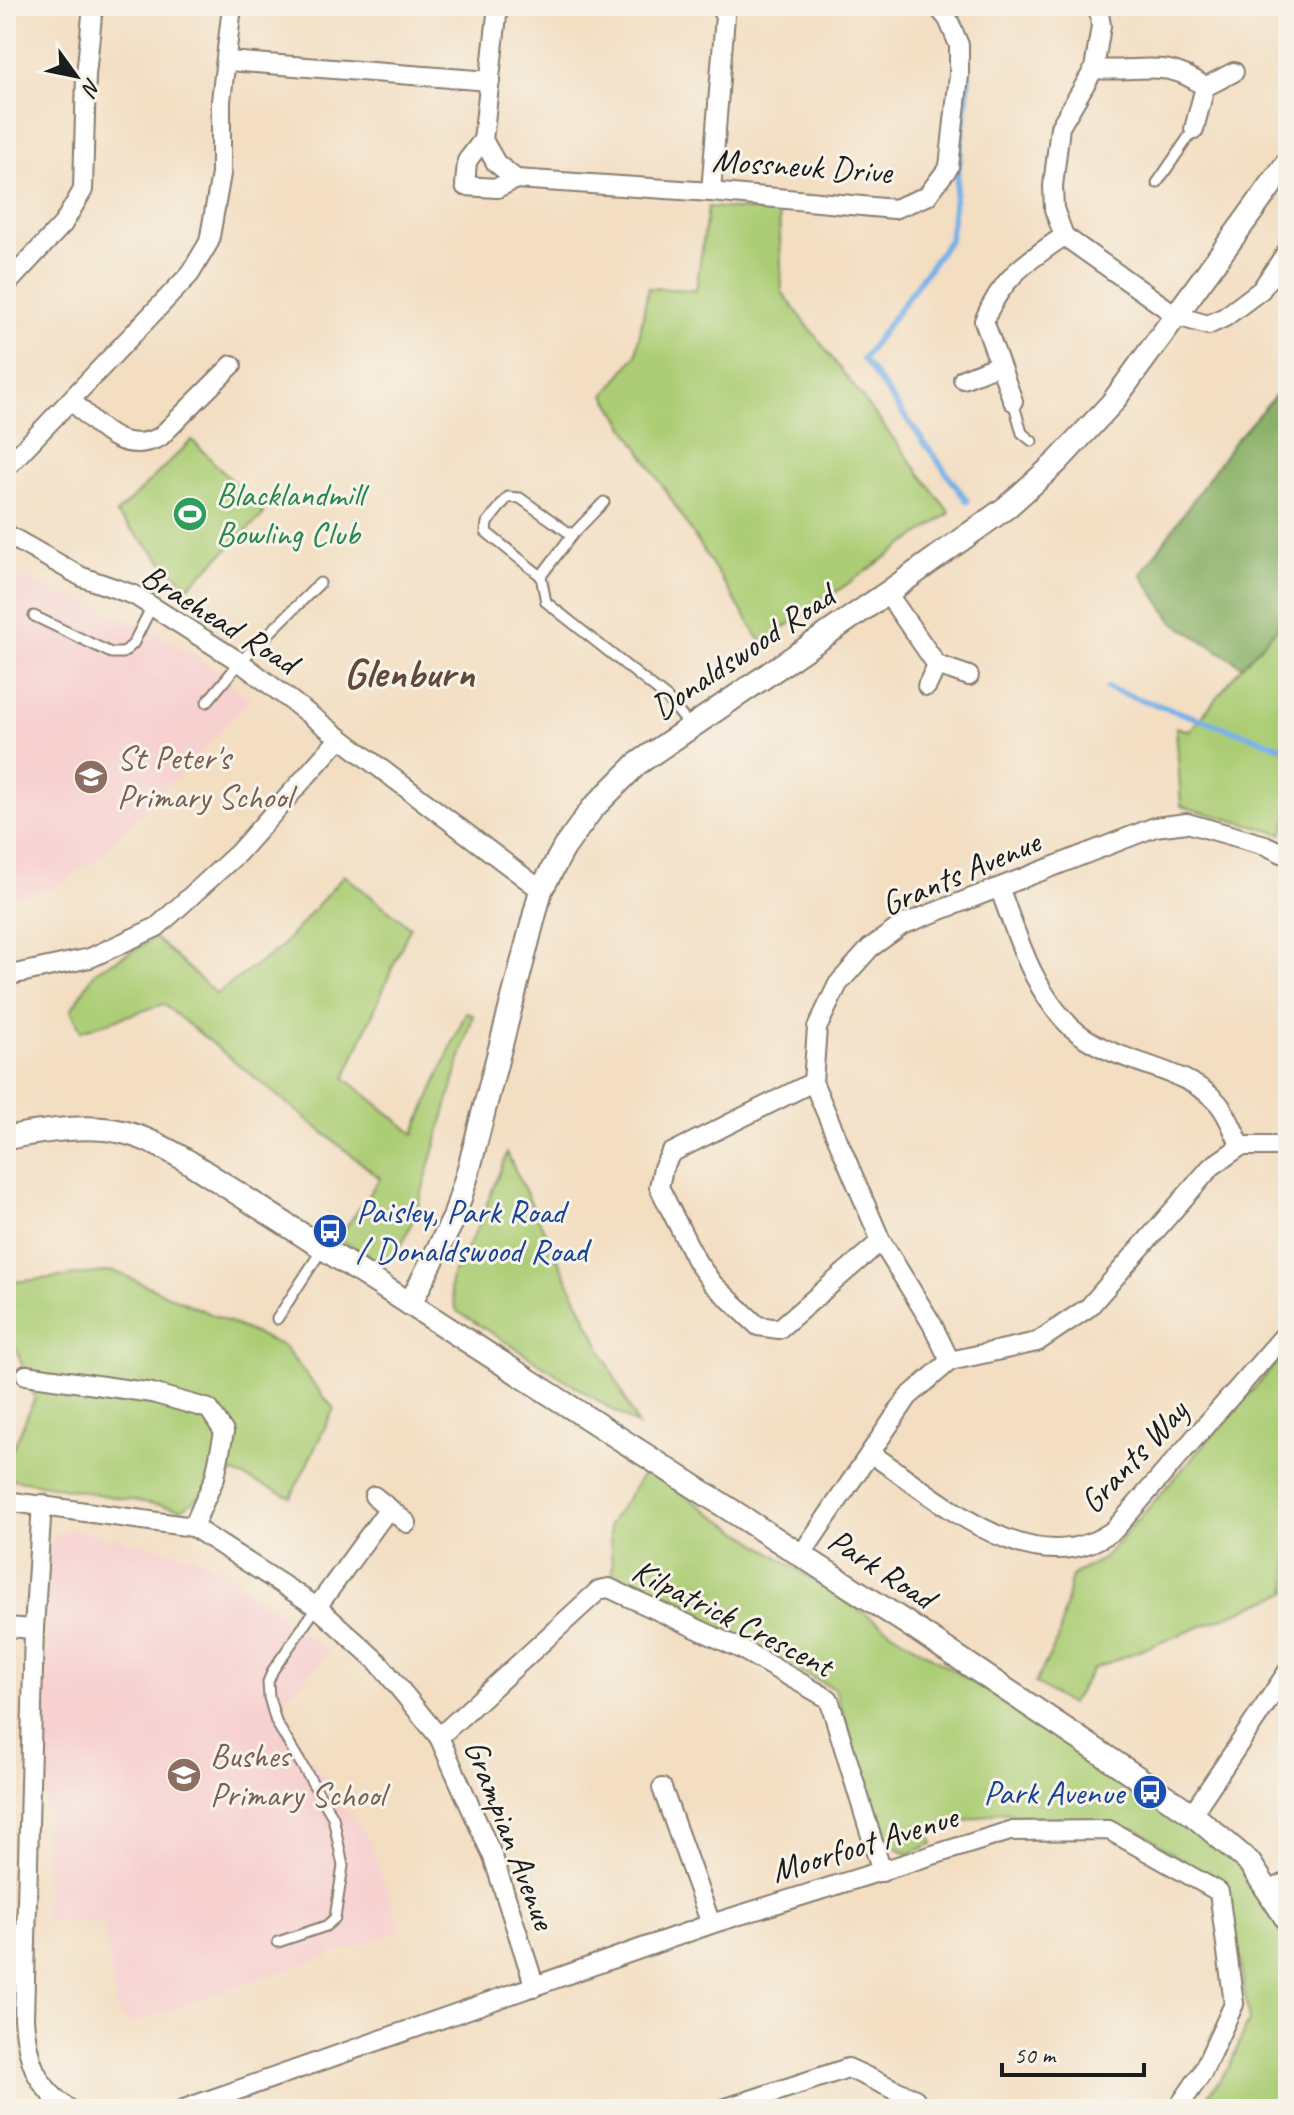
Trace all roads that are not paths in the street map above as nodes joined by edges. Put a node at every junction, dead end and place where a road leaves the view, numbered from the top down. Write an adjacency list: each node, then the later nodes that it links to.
1 (93, 6): 20 (street)
2 (232, 6): 7 (street)
3 (498, 6): 10 (street)
4 (719, 6): 17 (street)
5 (937, 6): 17 (street, Mossneuk Drive)
6 (1098, 6): 8 (street)
7 (228, 61): 10 (street); 25 (street)
8 (1094, 69): 11 (street); 18 (street)
9 (1234, 72): 11 (street)
10 (490, 81): 13 (street)
11 (1205, 87): 12 (street)
12 (1194, 129): 16 (lane)
13 (483, 140): 15 (street); 15 (street, Mossneuk Drive)
14 (1288, 162): 21 (street, Donaldswood Road)
15 (516, 179): 17 (street, Mossneuk Drive)
16 (1157, 183)
17 (711, 192)
18 (1064, 236): 21 (street); 23 (street)
19 (1288, 250): 21 (street)
20 (6, 285)
21 (1177, 316): 34 (street, Donaldswood Road)
22 (232, 365): 25 (street)
23 (998, 365): 24 (street); 26 (street)
24 (963, 379)
25 (72, 401): 28 (street)
26 (1013, 401): 27 (lane)
27 (1032, 441)
28 (6, 468)
29 (604, 502): 31 (lane)
30 (6, 534): 35 (street, Braehead Road)
31 (572, 535): 32 (lane); 32 (lane)
32 (541, 576): 42 (lane)
33 (320, 583): 37 (lane)
34 (887, 593): 38 (street); 42 (street, Donaldswood Road)
35 (152, 606): 36 (lane); 37 (street, Braehead Road)
36 (34, 616)
37 (240, 662): 41 (lane); 43 (street, Braehead Road)
38 (937, 665): 39 (street); 40 (street)
39 (969, 676)
40 (927, 686)
41 (207, 702)
42 (690, 726): 45 (street, Donaldswood Road)
43 (340, 738): 45 (street, Braehead Road); 47 (street)
44 (1288, 856): 46 (street, Grants Avenue)
45 (541, 890): 54 (street, Donaldswood Road)
46 (1000, 890): 48 (street, Grants Avenue); 50 (street)
47 (6, 976)
48 (813, 1082): 52 (street, Grants Avenue); 52 (street)
49 (6, 1139): 53 (street, Park Road)
50 (1241, 1146): 51 (street); 57 (street)
51 (1288, 1146)
52 (881, 1241): 57 (street, Grants Avenue)
53 (323, 1248): 54 (street, Park Road); 55 (lane)
54 (410, 1304): 66 (street, Park Road)
55 (277, 1319)
56 (1288, 1331): 59 (street, Grants Way)
57 (950, 1361): 59 (street)
58 (26, 1375): 65 (street)
59 (870, 1453): 66 (street)
60 (374, 1496): 63 (street)
61 (6, 1501): 62 (street, Grampian Avenue)
62 (42, 1504): 65 (street, Grampian Avenue); 69 (street)
63 (389, 1508): 64 (street); 67 (street)
64 (407, 1523)
65 (193, 1527): 67 (street, Grampian Avenue)
66 (801, 1555): 73 (street, Park Road)
67 (317, 1607): 71 (street, Grampian Avenue); 78 (lane)
68 (6, 1627): 69 (street)
69 (34, 1629): 80 (street)
70 (1288, 1671): 73 (street)
71 (439, 1737): 74 (street, Kilpatrick Crescent); 79 (street, Grampian Avenue)
72 (662, 1788): 77 (street)
73 (1192, 1814): 75 (street, Park Road)
74 (882, 1872): 77 (street, Moorfoot Avenue); 85 (street, Moorfoot Avenue)
75 (1279, 1886): 76 (street, Park Road)
76 (1288, 1921)
77 (711, 1924): 79 (street, Moorfoot Avenue)
78 (278, 1942)
79 (535, 1987): 82 (street, Moorfoot Avenue)
80 (45, 2102): 81 (street)
81 (69, 2109)
82 (184, 2109)
83 (723, 2109): 84 (street)
84 (921, 2109)
85 (1177, 2109)

